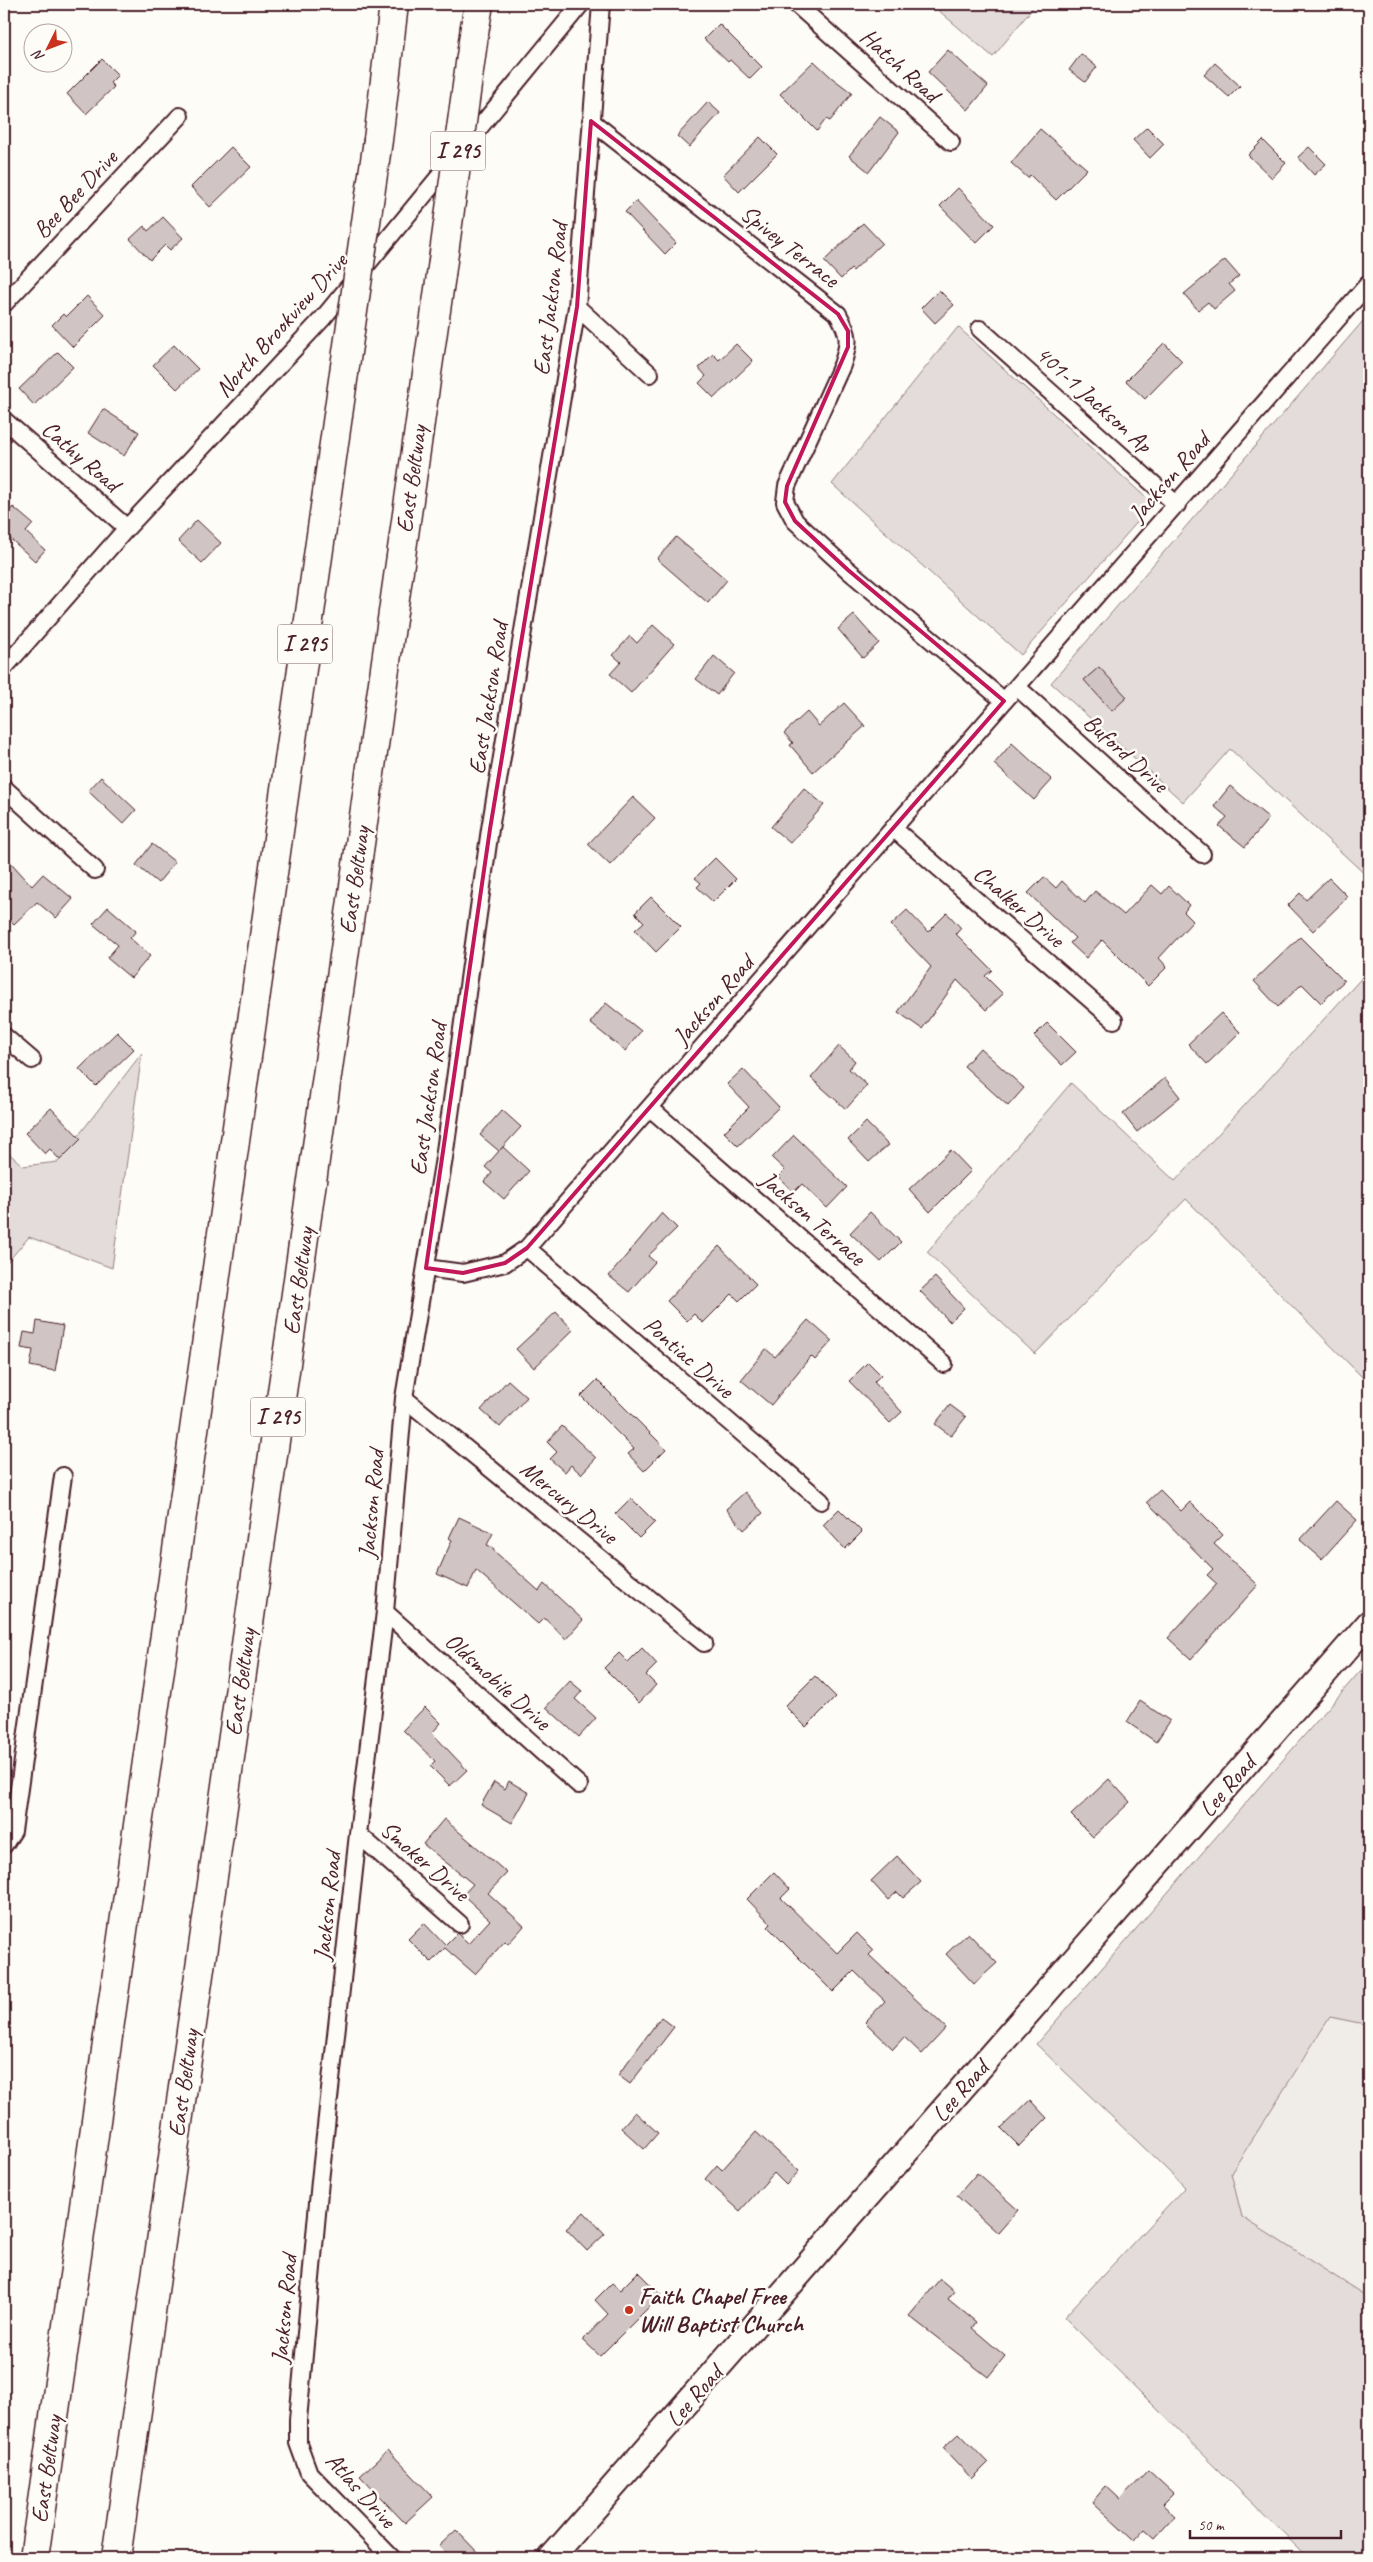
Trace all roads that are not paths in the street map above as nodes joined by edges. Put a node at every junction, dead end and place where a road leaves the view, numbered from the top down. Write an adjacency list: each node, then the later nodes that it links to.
1 (394, 4): 42 (highway, East Beltway / I 295, bridge)
2 (581, 4): 16 (street, North Brookview Drive)
3 (601, 4): 7 (street, East Jackson Road)
4 (796, 4): 8 (street, Hatch Road)
5 (477, 16): 43 (highway, East Beltway / I 295, bridge)
6 (180, 116): 10 (street, Bee Bee Drive)
7 (590, 121): 11 (street, East Jackson Road); 19 (street, Spivey Terrace)
8 (951, 142)
9 (1369, 283): 15 (street, Jackson Road)
10 (4, 304)
11 (577, 307): 13 (street); 29 (street, East Jackson Road)
12 (980, 329): 15 (street, 401-1 Jackson Ap)
13 (650, 374)
14 (4, 420): 16 (street, Cathy Road)
15 (1177, 505): 18 (street, Jackson Road)
16 (127, 528): 17 (street, North Brookview Drive)
17 (4, 668)
18 (1017, 687): 19 (street, Jackson Road); 22 (street, Buford Drive)
19 (1004, 701): 21 (street, Jackson Road)
20 (4, 788): 23 (street)
21 (893, 828): 24 (street, Chalker Drive); 27 (street, Jackson Road)
22 (1202, 854)
23 (94, 870)
24 (1114, 1020)
25 (4, 1036): 26 (street)
26 (32, 1060)
27 (650, 1108): 28 (street, Jackson Road); 30 (street, Jackson Terrace)
28 (527, 1248): 29 (street, Jackson Road); 33 (street, Pontiac Drive)
29 (426, 1268): 31 (street, East Jackson Road)
30 (944, 1364)
31 (404, 1398): 34 (street, Jackson Road); 36 (street, Mercury Drive)
32 (63, 1476): 39 (street)
33 (821, 1502)
34 (385, 1612): 37 (street, Oldsmobile Drive); 38 (street, Jackson Road)
35 (1369, 1624): 45 (street, Lee Road)
36 (704, 1643)
37 (579, 1785)
38 (358, 1834): 40 (street, Smoker Drive); 41 (street, Jackson Road)
39 (4, 1845)
40 (460, 1924)
41 (298, 2420): 44 (street, Atlas Drive)
42 (34, 2558)
43 (116, 2558)
44 (392, 2558)
45 (551, 2558)

